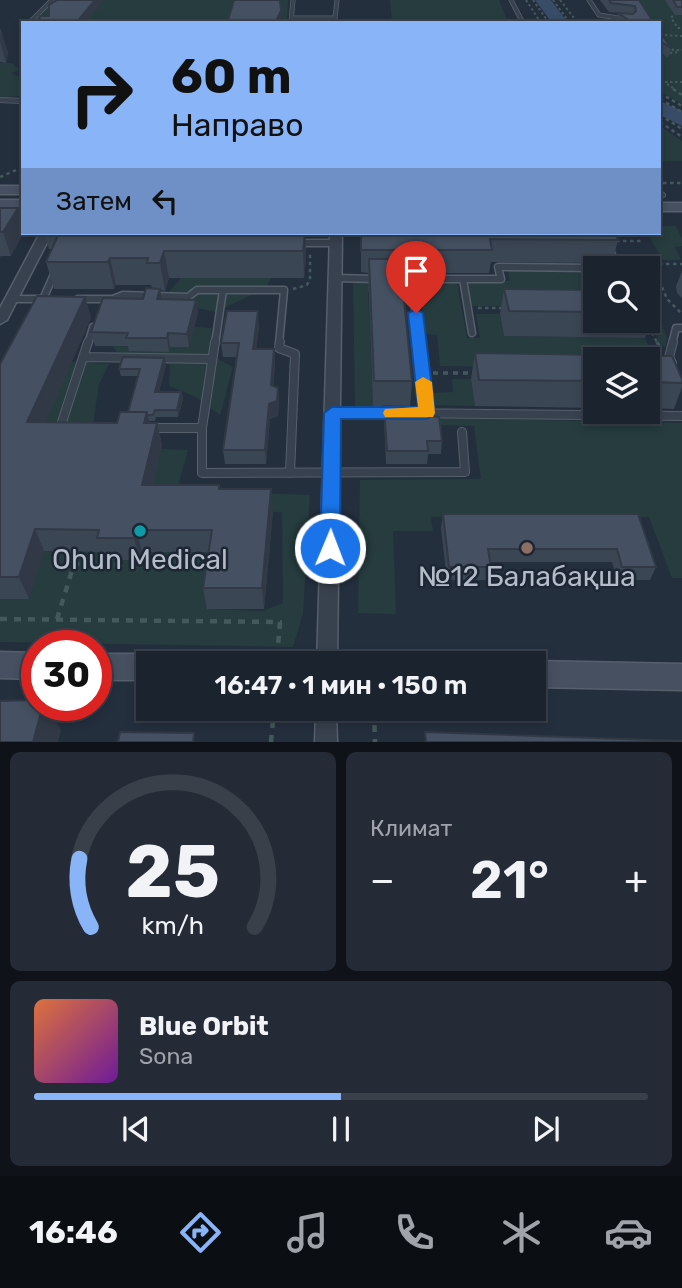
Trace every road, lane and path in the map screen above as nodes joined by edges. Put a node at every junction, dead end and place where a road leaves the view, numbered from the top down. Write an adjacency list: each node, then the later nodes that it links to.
1 (52, 0): 13 (lane)
2 (293, 0): 12 (lane)
3 (337, 0): 12 (lane)
4 (511, 0): 14 (lane)
5 (526, 0): 15 (path)
6 (533, 0): 16 (path)
7 (552, 0): 17 (path)
8 (561, 0): 18 (path)
9 (589, 0): 11 (lane)
10 (682, 14): 19 (path)
11 (629, 18)
12 (292, 20)
13 (31, 21)
14 (522, 21)
15 (540, 21)
16 (549, 21)
17 (568, 21)
18 (577, 21)
19 (682, 28)
20 (661, 35): 21 (path)
21 (682, 36)
22 (661, 41): 23 (path)
23 (673, 50): 24 (path); 26 (path)
24 (682, 51): 26 (path)
25 (661, 54): 26 (path)
26 (668, 54)
27 (661, 82): 28 (path)
28 (665, 82): 29 (path); 31 (path)
29 (682, 82)
30 (661, 94): 35 (path)
31 (682, 95)
32 (0, 100): 33 (lane)
33 (21, 100)
34 (661, 100): 36 (path)
35 (682, 106)
36 (682, 112)
37 (661, 116): 39 (path)
38 (661, 123): 40 (path)
39 (682, 129)
40 (682, 137)
41 (21, 168): 42 (path)
42 (0, 177)
43 (682, 183): 46 (path)
44 (0, 190): 45 (street)
45 (21, 191)
46 (661, 194)
47 (661, 195): 48 (street)
48 (682, 195)
49 (661, 196): 52 (street)
50 (0, 204): 51 (street)
51 (21, 204)
52 (682, 207)
53 (45, 235): 69 (street)
54 (336, 238): 57 (lane); 63 (street)
55 (642, 241): 58 (path)
56 (284, 243): 57 (lane)
57 (310, 243): 68 (path)
58 (617, 256)
59 (60, 262): 70 (lane)
60 (660, 264): 61 (path)
61 (682, 264)
62 (583, 268): 65 (lane)
63 (335, 278): 64 (lane); 89 (street)
64 (412, 279): 65 (lane); 87 (lane)
65 (463, 279): 74 (lane)
66 (662, 288): 77 (path)
67 (223, 290): 68 (lane); 73 (lane); 85 (lane)
68 (284, 290): 96 (lane)
69 (11, 299): 70 (lane); 78 (street)
70 (43, 299): 71 (lane)
71 (55, 299)
72 (67, 299): 73 (lane)
73 (103, 299): 76 (lane)
74 (468, 308): 75 (path); 82 (lane)
75 (506, 308)
76 (99, 311)
77 (682, 314)
78 (0, 320)
79 (95, 322): 83 (lane)
80 (682, 328): 84 (lane)
81 (651, 333): 84 (path)
82 (472, 334)
83 (83, 357): 85 (lane); 92 (lane)
84 (669, 357): 86 (lane)
85 (212, 359): 94 (lane)
86 (674, 367)
87 (422, 373): 88 (path); 90 (lane)
88 (484, 373)
89 (332, 413): 90 (lane); 97 (street)
90 (427, 413): 91 (lane)
91 (682, 416)
92 (80, 428)
93 (134, 428): 94 (lane)
94 (202, 428): 96 (lane)
95 (462, 432): 97 (lane)
96 (290, 473): 97 (lane)
97 (331, 473): 102 (street)
98 (122, 560): 100 (path)
99 (0, 619): 100 (path)
100 (57, 619): 101 (path)
101 (278, 646)
102 (327, 651)
103 (0, 665): 104 (street)
104 (21, 666)
105 (112, 667): 106 (street)
106 (136, 667)
107 (546, 674): 108 (street)
108 (682, 677)
109 (273, 721): 112 (path)
110 (326, 721): 113 (street)
111 (374, 721): 114 (path)
112 (271, 742)
113 (326, 742)
114 (375, 742)

